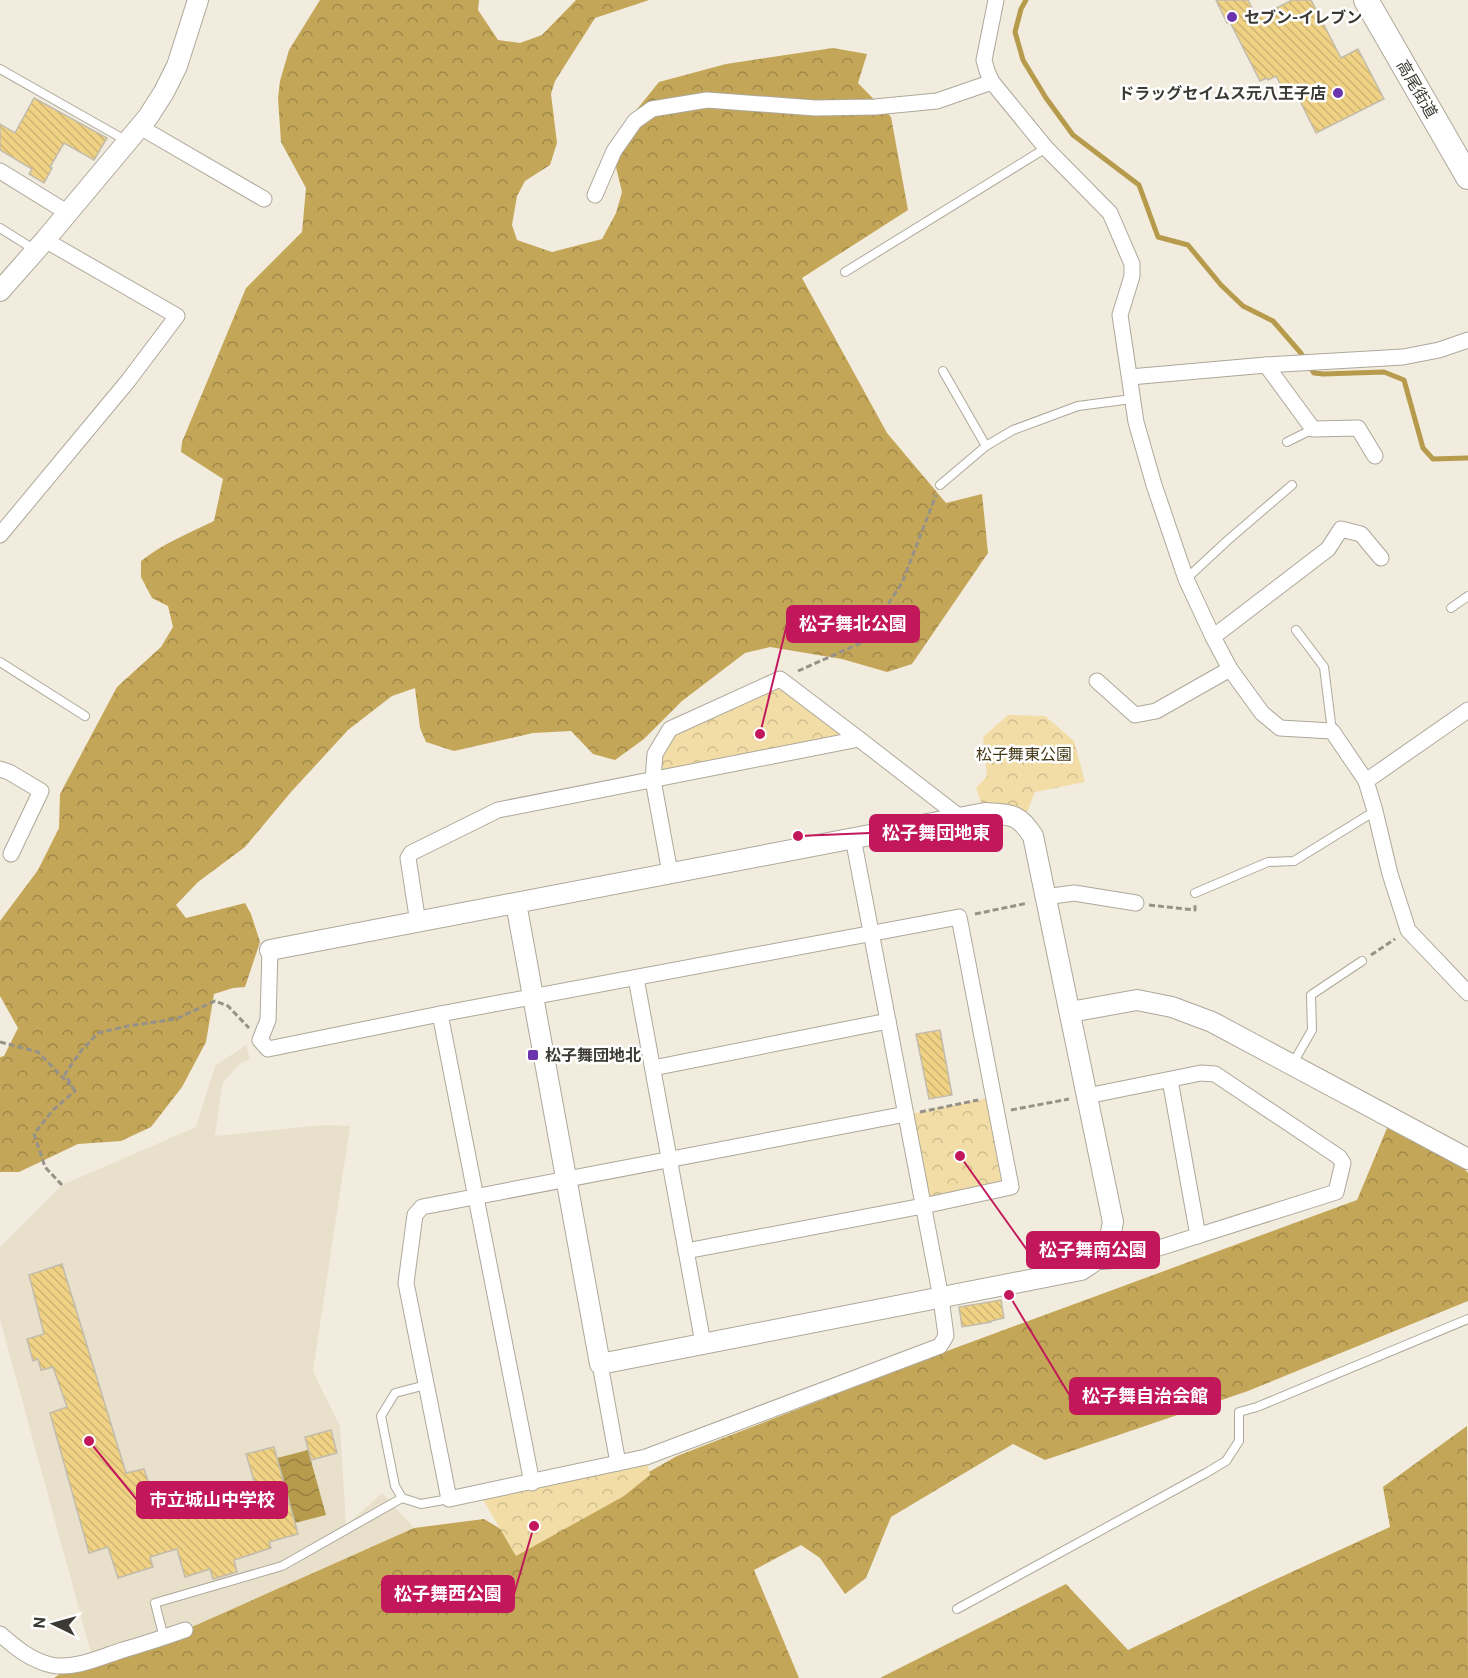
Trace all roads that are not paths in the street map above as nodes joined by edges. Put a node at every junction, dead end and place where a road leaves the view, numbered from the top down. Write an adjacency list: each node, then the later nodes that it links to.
1 (198, 0): 6 (street)
2 (996, 0): 5 (street)
3 (1365, 0): 9 (main road, 高尾街道)
4 (0, 69): 6 (lane)
5 (992, 82): 7 (street); 10 (street)
6 (134, 134): 11 (street); 12 (street)
7 (1046, 148): 15 (lane); 20 (street)
8 (0, 171): 12 (street)
9 (1468, 177)
10 (595, 195)
11 (264, 200)
12 (68, 213): 14 (street)
13 (0, 228): 14 (lane)
14 (41, 245): 16 (street); 28 (street)
15 (845, 272)
16 (0, 291)
17 (1468, 340): 18 (street)
18 (1266, 365): 20 (street); 22 (street)
19 (943, 371): 24 (lane)
20 (1130, 376): 21 (street)
21 (1132, 399): 24 (lane); 30 (street)
22 (1313, 429): 23 (lane); 25 (street)
23 (1287, 442)
24 (986, 446): 26 (lane)
25 (1376, 456)
26 (939, 485)
27 (1292, 485): 30 (lane)
28 (0, 536)
29 (1381, 558): 34 (street)
30 (1186, 579): 34 (street)
31 (1468, 597): 32 (lane)
32 (1451, 608)
33 (1296, 630): 40 (lane)
34 (1213, 637): 36 (street)
35 (0, 662): 39 (lane)
36 (1230, 669): 37 (street); 40 (street)
37 (1097, 681)
38 (1468, 710): 44 (street)
39 (85, 716)
40 (1332, 731): 44 (street)
41 (859, 739): 43 (street); 43 (street); 46 (street)
42 (0, 769): 48 (street)
43 (653, 780): 49 (street); 54 (street)
44 (1366, 781): 45 (street)
45 (1375, 811): 50 (lane); 59 (street)
46 (961, 818): 47 (street); 51 (street)
47 (854, 838): 49 (street); 55 (street)
48 (11, 854)
49 (670, 873): 52 (street)
50 (1195, 893)
51 (1046, 898): 53 (street); 61 (street)
52 (516, 903): 54 (street); 60 (street)
53 (1136, 903)
54 (418, 923): 56 (street)
55 (872, 934): 58 (street); 63 (street); 73 (street)
56 (270, 951): 62 (street)
57 (1362, 961): 64 (lane)
58 (636, 978): 60 (street); 65 (street)
59 (1468, 993)
60 (533, 996): 62 (street); 71 (street)
61 (1070, 1012): 64 (street); 67 (street)
62 (440, 1014): 72 (street)
63 (888, 1021): 65 (street); 68 (street)
64 (1293, 1065): 70 (street)
65 (653, 1068): 69 (street)
66 (1170, 1080): 67 (street); 74 (street); 74 (street)
67 (1087, 1096): 76 (street)
68 (906, 1114): 69 (street); 73 (street)
69 (669, 1159): 71 (street); 75 (street)
70 (1468, 1159)
71 (566, 1179): 72 (street); 80 (street)
72 (476, 1196): 81 (street); 83 (street)
73 (924, 1206): 75 (street); 77 (street)
74 (1198, 1236): 76 (street)
75 (686, 1251): 79 (street)
76 (1094, 1262): 77 (street)
77 (941, 1298): 79 (street); 82 (street)
78 (1468, 1320): 86 (lane)
79 (703, 1343): 80 (street)
80 (600, 1364): 82 (street)
81 (426, 1385): 84 (lane); 85 (street)
82 (618, 1463): 83 (street)
83 (532, 1483): 85 (street)
84 (402, 1498): 85 (lane); 89 (lane)
85 (450, 1499)
86 (957, 1609)
87 (185, 1630): 89 (street)
88 (0, 1634): 89 (street)
89 (164, 1638)

